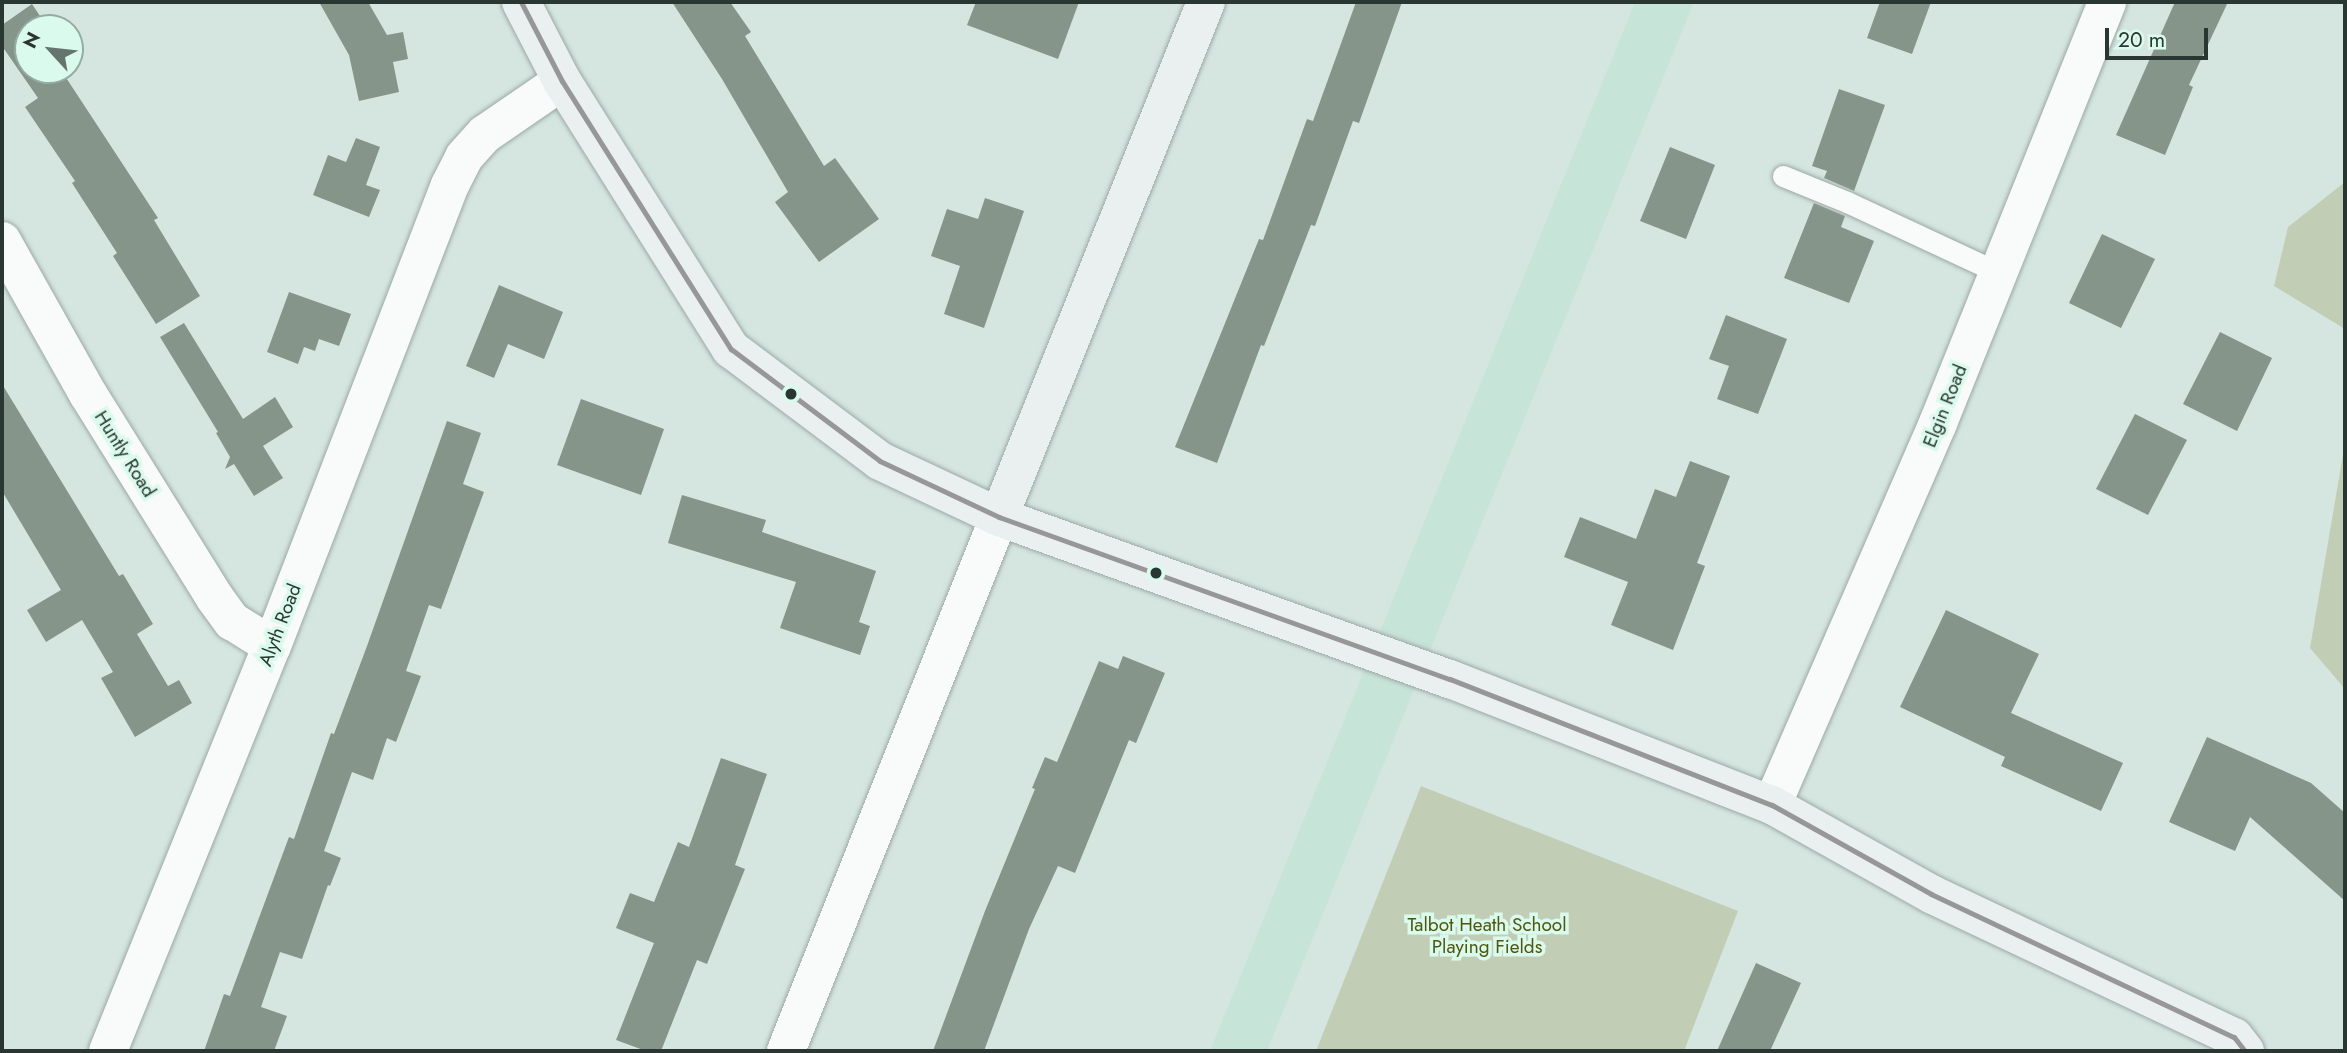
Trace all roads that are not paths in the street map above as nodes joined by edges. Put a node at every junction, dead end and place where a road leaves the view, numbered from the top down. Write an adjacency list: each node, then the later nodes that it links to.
1 (521, 2): 4 (street)
2 (1206, 2): 8 (street)
3 (2107, 2): 7 (street, Elgin Road)
4 (562, 81): 8 (street); 9 (street, Alyth Road)
5 (1783, 176): 7 (lane)
6 (2, 241): 9 (street, Huntly Road)
7 (1998, 273): 10 (street, Elgin Road)
8 (999, 517): 10 (street); 12 (street)
9 (272, 646): 11 (street, Alyth Road)
10 (1772, 805): 13 (street)
11 (108, 1051)
12 (786, 1051)
13 (2245, 1051)

